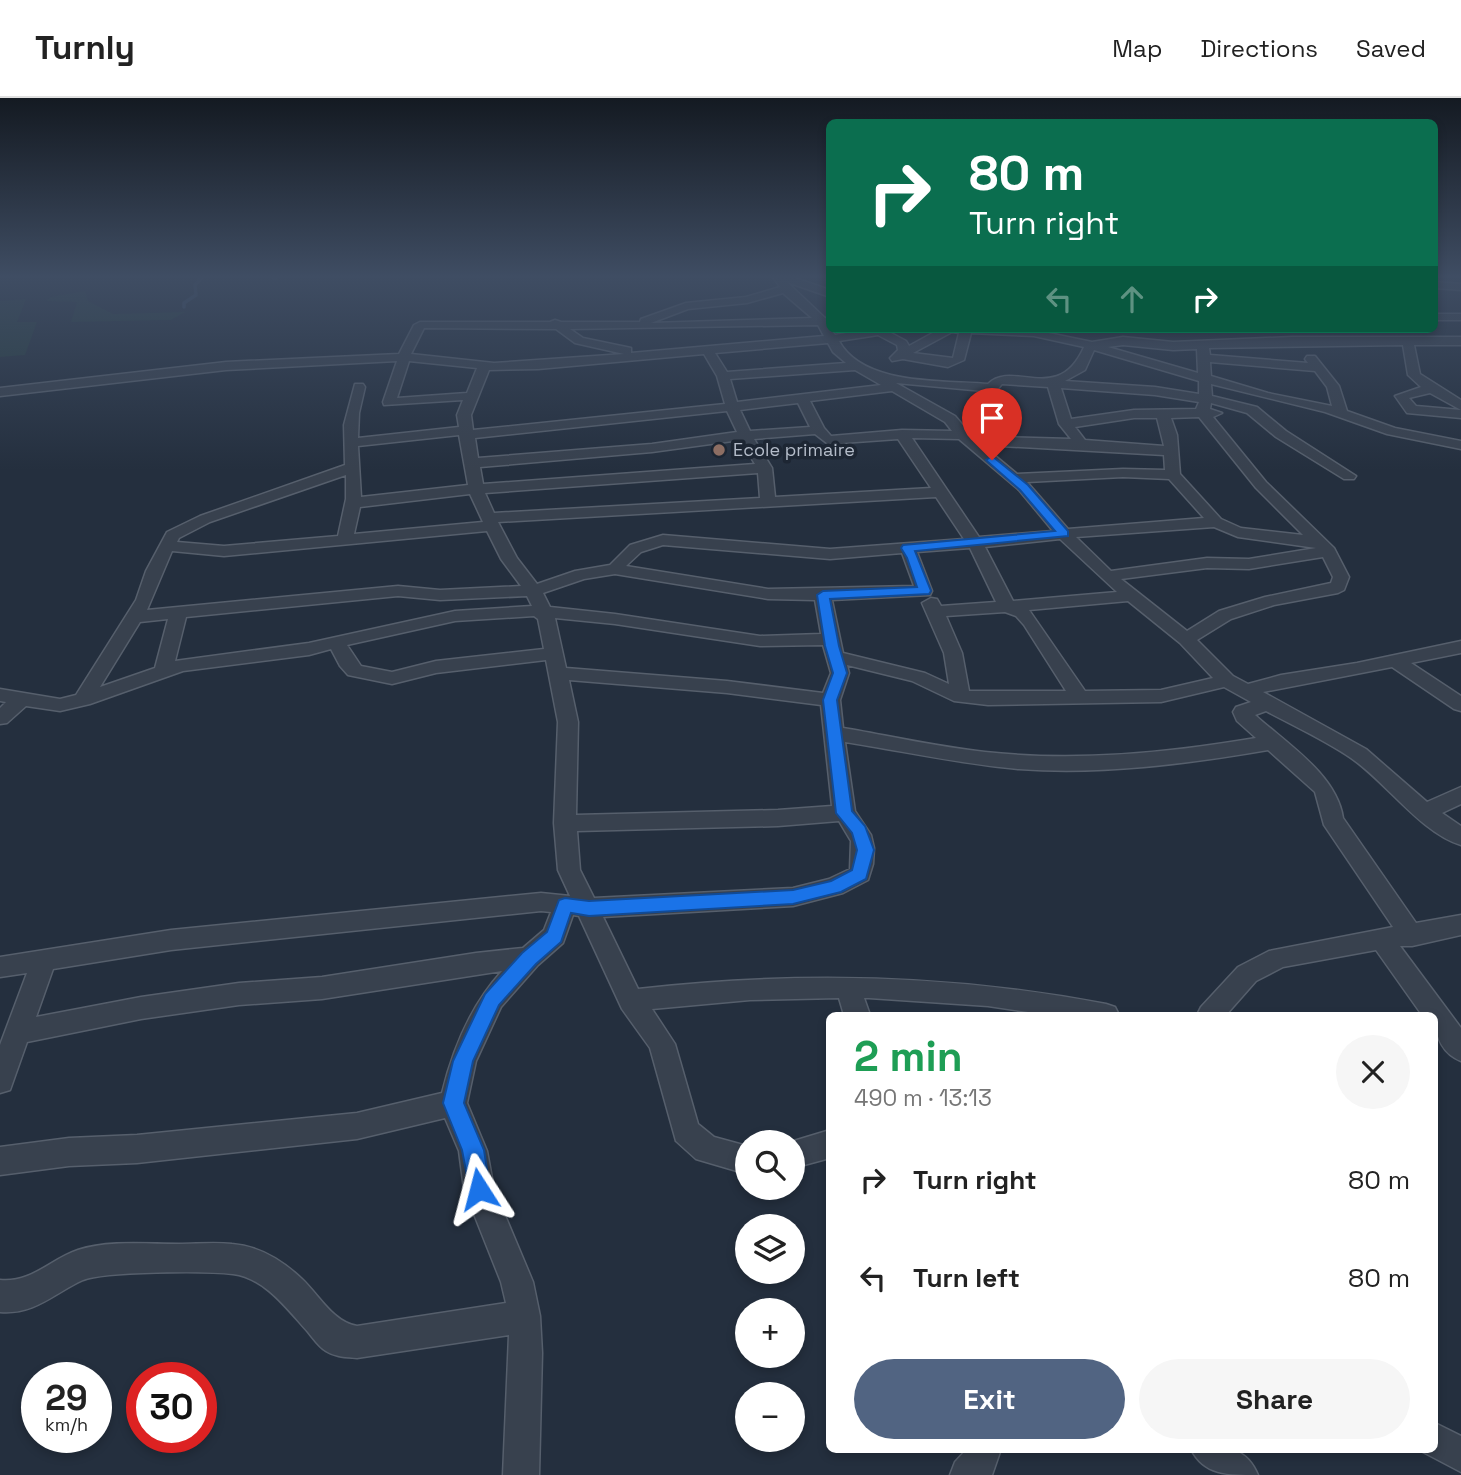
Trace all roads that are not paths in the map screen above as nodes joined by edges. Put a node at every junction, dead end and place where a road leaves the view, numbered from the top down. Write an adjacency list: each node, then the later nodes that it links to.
1 (410, 341): 24 (street)
2 (580, 341): 23 (street)
3 (810, 341): 20 (street)
4 (834, 341): 27 (street)
5 (899, 341): 22 (street)
6 (926, 341): 22 (street)
7 (963, 341): 22 (street)
8 (1069, 341): 18 (street)
9 (1121, 341): 18 (street)
10 (1125, 341): 21 (street)
11 (1286, 341): 17 (street)
12 (1292, 341): 29 (street)
13 (1322, 341): 16 (street)
14 (1432, 341): 16 (street)
15 (1442, 341): 19 (street)
16 (1408, 342): 35 (street)
17 (1245, 343): 21 (street); 28 (street)
18 (1090, 346): 31 (street); 33 (street)
19 (1459, 348)
20 (708, 351): 23 (street); 30 (street)
21 (1204, 351): 28 (street); 31 (street)
22 (901, 355): 32 (street)
23 (653, 356): 26 (street)
24 (404, 358): 25 (street); 26 (street); 37 (street)
25 (365, 359): 36 (street); 37 (street)
26 (484, 366): 38 (street)
27 (857, 366): 30 (street); 32 (street)
28 (1279, 366): 29 (street)
29 (1319, 368): 46 (street)
30 (723, 376): 41 (street)
31 (1205, 379): 40 (street); 42 (street)
32 (888, 381): 34 (street); 39 (street); 53 (street)
33 (1054, 385): 34 (street); 42 (street); 48 (street)
34 (991, 388): 54 (street)
35 (1431, 390): 43 (street); 47 (street)
36 (0, 391)
37 (373, 395): 38 (street); 55 (street)
38 (472, 396): 50 (street)
39 (802, 398): 41 (street); 49 (street)
40 (1309, 404): 44 (street); 46 (street)
41 (732, 405): 50 (street); 52 (street)
42 (1204, 405): 44 (street); 45 (street); 75 (street)
43 (1461, 406)
44 (1252, 410): 63 (street)
45 (1162, 412): 48 (street); 58 (street)
46 (1341, 413): 57 (street)
47 (1461, 414)
48 (1066, 424): 56 (street)
49 (818, 430): 51 (street); 52 (street)
50 (466, 432): 55 (street); 59 (street)
51 (902, 434): 53 (street); 66 (street)
52 (745, 435): 59 (street); 61 (street)
53 (965, 438): 54 (street); 64 (street)
54 (993, 441): 56 (street)
55 (351, 443): 60 (street)
56 (1081, 444): 58 (street)
57 (1461, 444)
58 (1171, 451): 62 (street)
59 (473, 463): 65 (street)
60 (351, 468): 68 (street); 74 (street)
61 (765, 468): 65 (street); 67 (street)
62 (1173, 474): 64 (street); 70 (street)
63 (1349, 476)
64 (1014, 478): 71 (street)
65 (477, 489): 68 (street); 69 (street)
66 (940, 492): 67 (street); 73 (street)
67 (768, 502): 69 (street)
68 (351, 503): 72 (street)
69 (492, 522): 72 (street); 79 (street)
70 (1216, 522): 71 (street); 75 (street)
71 (1064, 534): 73 (street); 78 (street)
72 (345, 541): 74 (street)
73 (972, 541): 76 (street); 83 (street)
74 (166, 546): 87 (street)
75 (1323, 547): 78 (street); 88 (street)
76 (907, 548): 77 (street); 80 (street)
77 (615, 569): 79 (street); 81 (street)
78 (1107, 576): 82 (street)
79 (533, 591): 84 (street); 85 (street)
80 (924, 591): 81 (street); 86 (street)
81 (823, 595): 90 (street)
82 (1131, 596): 83 (street); 88 (street)
83 (1009, 607): 86 (street); 100 (street)
84 (544, 611): 89 (street); 90 (street); 93 (street)
85 (179, 612): 87 (street); 94 (street)
86 (936, 612): 98 (street)
87 (134, 617): 102 (street)
88 (1186, 639): 95 (street)
89 (337, 642): 93 (street); 94 (street)
90 (833, 647): 98 (street); 101 (street)
91 (1461, 647): 92 (street)
92 (1395, 661): 96 (street); 104 (street)
93 (556, 663): 101 (street); 111 (street)
94 (164, 669): 102 (street)
95 (1226, 680): 96 (street); 100 (street)
96 (1245, 691): 103 (street)
97 (0, 695): 99 (street)
98 (961, 697): 100 (street)
99 (23, 698): 102 (street); 105 (street)
100 (1080, 698)
101 (830, 700): 106 (street)
102 (83, 701)
103 (1268, 703): 107 (street); 109 (street)
104 (1461, 705)
105 (0, 718)
106 (834, 733): 107 (street); 110 (street)
107 (1273, 742): 115 (street)
108 (1461, 795): 109 (street)
109 (1425, 812): 112 (street)
110 (844, 813): 111 (street); 113 (street)
111 (565, 823): 113 (street)
112 (1461, 837)
113 (577, 907): 117 (street); 118 (street); 121 (street)
114 (1461, 925): 115 (street)
115 (1412, 936): 116 (street)
116 (1382, 940): 125 (street); 126 (street)
117 (529, 958): 128 (street); 131 (street)
118 (44, 960): 119 (street); 128 (street)
119 (0, 967)
120 (848, 988): 121 (street); 122 (street); 123 (street)
121 (631, 1001): 134 (street)
122 (998, 1005): 124 (street)
123 (856, 1012)
124 (1074, 1012)
125 (1213, 1012)
126 (1434, 1012)
127 (1438, 1017): 129 (street)
128 (18, 1032): 130 (street)
129 (1461, 1049)
130 (2, 1072)
131 (453, 1103): 135 (street); 137 (street)
132 (826, 1145): 133 (street)
133 (805, 1151)
134 (735, 1157)
135 (0, 1161)
136 (0, 1296): 137 (street)
137 (524, 1316): 141 (street)
138 (1438, 1442): 140 (street)
139 (1213, 1453): 142 (street)
140 (1461, 1455)
141 (521, 1475)
142 (1240, 1475)

